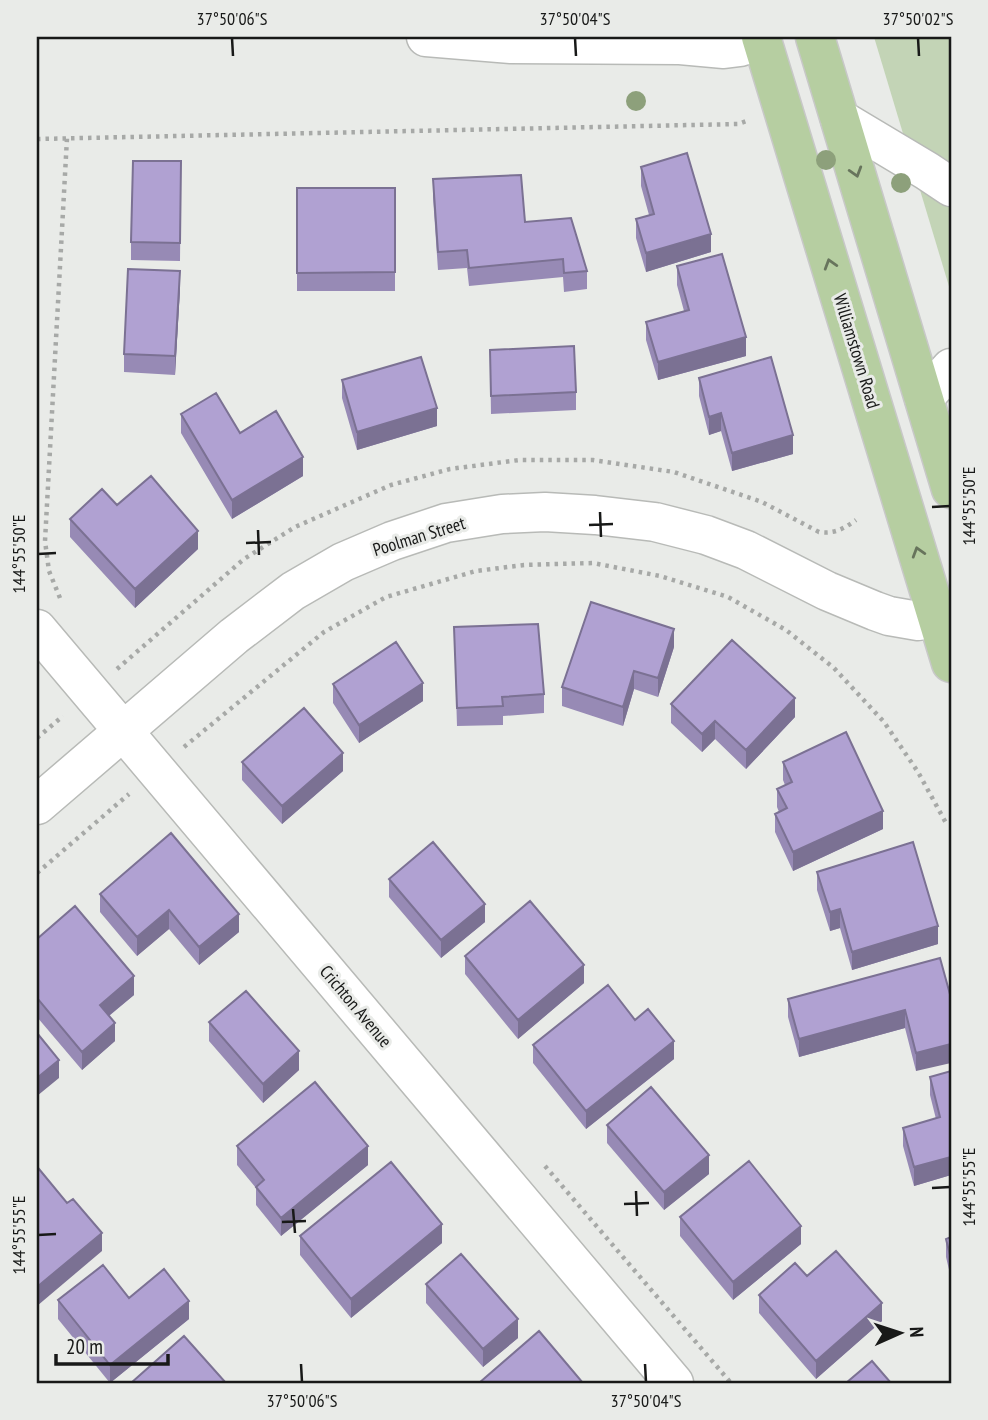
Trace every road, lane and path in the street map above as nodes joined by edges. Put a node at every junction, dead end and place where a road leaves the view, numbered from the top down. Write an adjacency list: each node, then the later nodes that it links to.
1 (426, 37): 3 (street)
2 (815, 37): 5 (main road)
3 (762, 38): 4 (main road, Williamstown Road)
4 (784, 110): 6 (path); 13 (main road, Williamstown Road, one-way to 4)
5 (840, 119): 8 (street); 10 (main road, one-way to 10)
6 (67, 138): 7 (path); 12 (path)
7 (37, 139)
8 (951, 187)
9 (951, 369): 10 (street)
10 (924, 398): 11 (main road)
11 (951, 489)
12 (68, 607)
13 (944, 615): 15 (main road, Williamstown Road); 17 (street, Poolman Street)
14 (37, 629): 18 (street, Crichton Avenue)
15 (951, 663)
16 (120, 667): 17 (path)
17 (152, 706): 18 (street, Poolman Street); 19 (path)
18 (123, 731): 20 (street, Crichton Avenue); 21 (street, Poolman Street)
19 (186, 746): 20 (path); 22 (path)
20 (157, 770): 23 (path); 25 (street, Crichton Avenue)
21 (37, 805)
22 (946, 823)
23 (37, 873)
24 (542, 1163): 26 (path)
25 (674, 1383)
26 (731, 1383)

